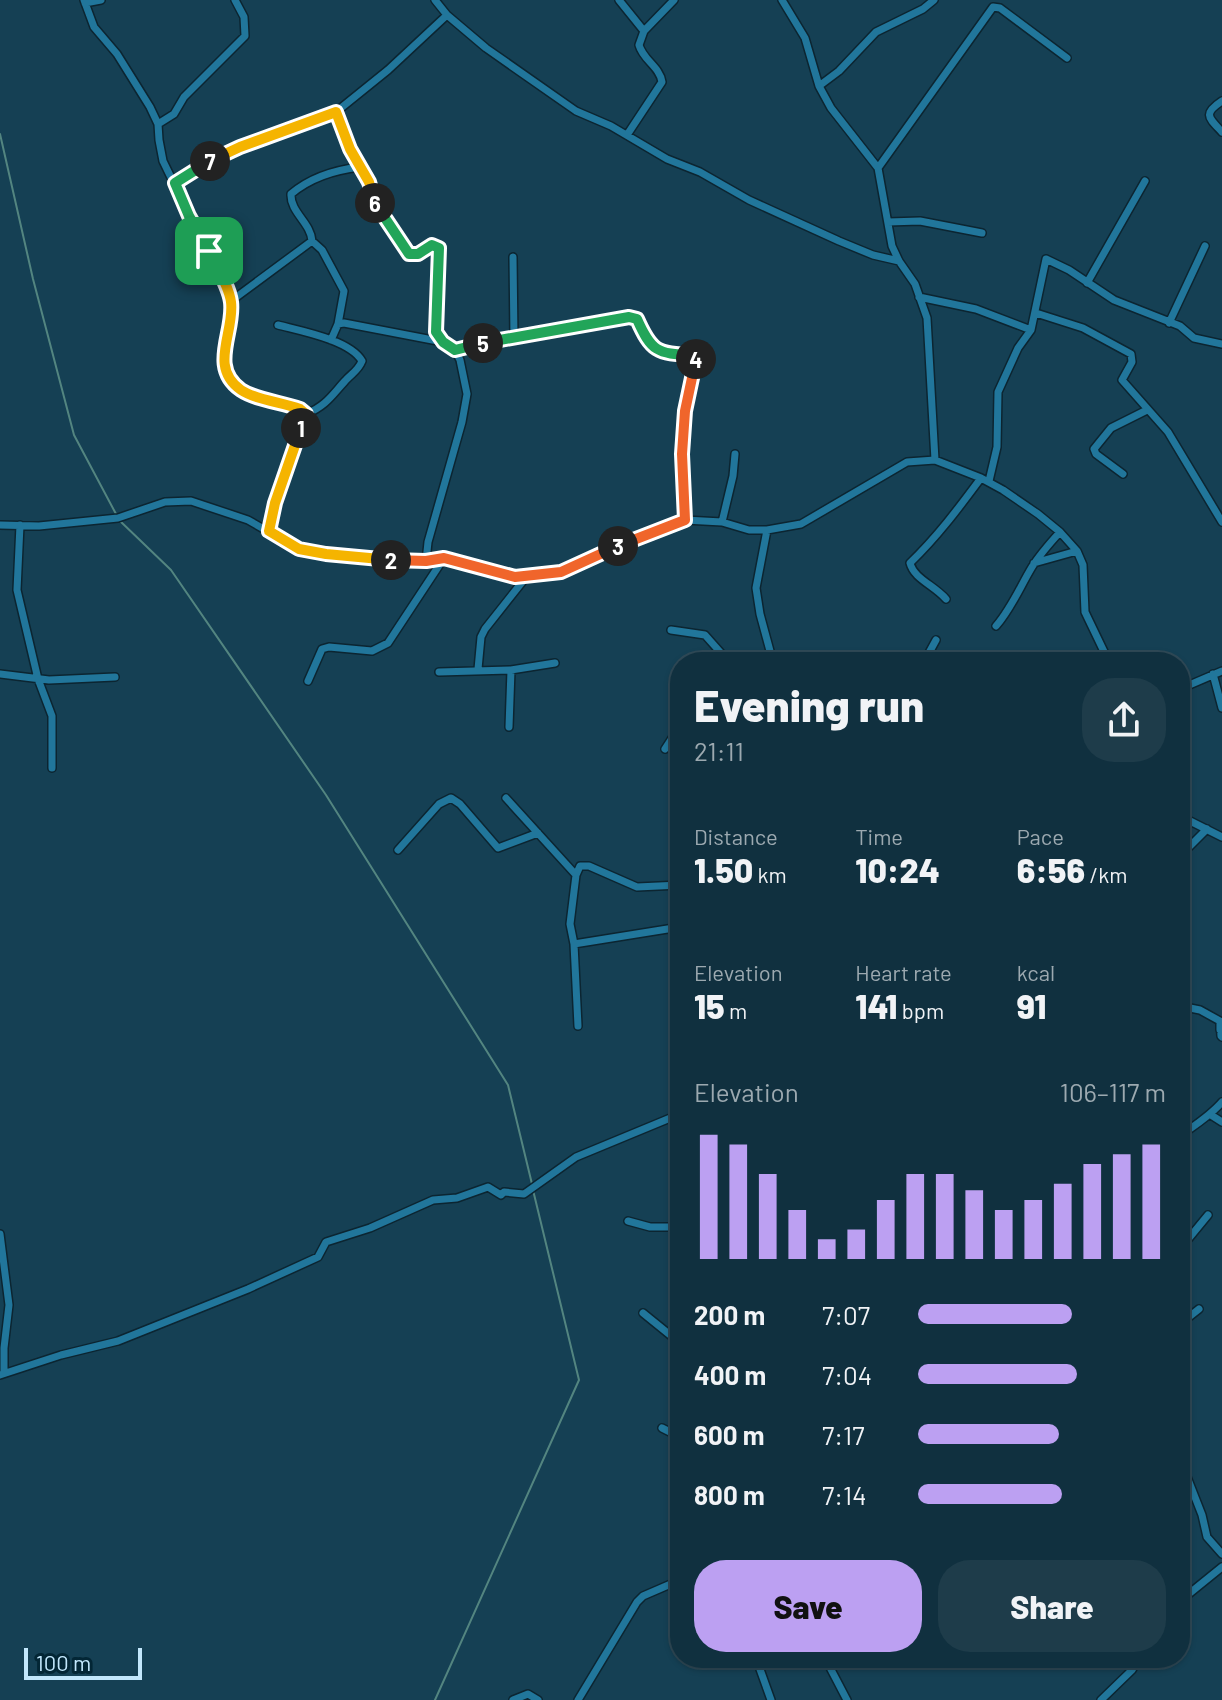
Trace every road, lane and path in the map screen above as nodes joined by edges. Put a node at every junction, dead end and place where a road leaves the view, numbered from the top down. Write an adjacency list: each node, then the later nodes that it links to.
1 (101, 0): 8 (street)
2 (235, 0): 15 (street)
3 (435, 0): 9 (street)
4 (619, 0): 10 (street)
5 (674, 0): 10 (street)
6 (782, 0): 12 (street)
7 (934, 0): 12 (street)
8 (84, 1): 15 (street)
9 (447, 15): 14 (street); 17 (street)
10 (644, 31): 17 (street)
11 (1067, 58): 19 (street)
12 (819, 86): 19 (street)
13 (1222, 101): 16 (street)
14 (336, 112): 18 (street); 21 (street)
15 (158, 124): 21 (street)
16 (1222, 132)
17 (627, 135): 27 (street)
18 (360, 167): 24 (street); 38 (street)
19 (878, 168): 22 (street)
20 (1145, 181): 28 (street)
21 (175, 183): 30 (street)
22 (888, 222): 23 (street); 27 (street)
23 (982, 233)
24 (312, 241): 30 (street); 33 (street)
25 (1205, 246): 32 (street)
26 (513, 257): 36 (street)
27 (899, 261): 29 (street)
28 (1087, 283): 31 (street); 32 (street)
29 (919, 297): 35 (street); 44 (street)
30 (231, 301): 42 (street)
31 (1036, 313): 35 (street); 41 (street)
32 (1169, 323): 39 (street)
33 (338, 324): 37 (street); 38 (street)
34 (278, 325): 37 (street)
35 (1031, 330): 46 (street)
36 (514, 338): 40 (street); 47 (street)
37 (331, 340): 42 (street)
38 (443, 342): 40 (street)
39 (1222, 344)
40 (455, 350): 57 (street)
41 (1147, 410): 45 (street); 49 (street)
42 (306, 414): 53 (street)
43 (735, 454): 48 (street)
44 (935, 460): 46 (street); 52 (street)
45 (1123, 474)
46 (985, 480): 54 (street); 60 (street)
47 (685, 520): 48 (street); 59 (street)
48 (722, 522): 52 (street)
49 (1222, 522)
50 (0, 525): 51 (street)
51 (20, 525): 53 (street); 76 (street)
52 (767, 530): 65 (street)
53 (269, 531): 57 (street)
54 (1060, 532): 55 (street); 58 (street)
55 (1077, 551): 58 (street); 67 (street)
56 (444, 558): 57 (street); 59 (street); 77 (street)
57 (426, 561)
58 (1034, 563): 61 (street)
59 (527, 576): 69 (street)
60 (946, 599)
61 (996, 626)
62 (671, 630): 64 (street)
63 (936, 640): 66 (street)
64 (719, 652)
65 (770, 652)
66 (929, 652)
67 (1103, 652)
68 (555, 663): 70 (street)
69 (478, 669): 70 (street); 72 (street)
70 (511, 670): 80 (street)
71 (1222, 671): 74 (street)
72 (439, 672)
73 (0, 674): 76 (street)
74 (1213, 674): 78 (street); 79 (street)
75 (115, 677): 76 (street)
76 (38, 679): 83 (street)
77 (308, 681)
78 (1190, 684)
79 (1222, 708)
80 (509, 727)
81 (670, 741): 82 (street)
82 (665, 749)
83 (52, 768)
84 (506, 798): 87 (street)
85 (1190, 821): 86 (street)
86 (1207, 829): 88 (street); 89 (street)
87 (538, 833): 90 (street); 91 (street)
88 (1222, 837)
89 (1190, 846)
90 (398, 850)
91 (576, 875): 92 (street); 94 (street)
92 (670, 885)
93 (670, 929): 94 (street)
94 (574, 944): 97 (street)
95 (1190, 1008): 96 (street)
96 (1221, 1024): 98 (street)
97 (578, 1026)
98 (1222, 1037)
99 (1222, 1102): 100 (street)
100 (1211, 1115): 102 (street); 103 (street)
101 (670, 1118): 113 (street)
102 (1222, 1122)
103 (1190, 1128)
104 (1208, 1215): 108 (street)
105 (628, 1221): 106 (street)
106 (670, 1227)
107 (0, 1234): 113 (street)
108 (1190, 1237)
109 (1199, 1309): 111 (street)
110 (643, 1313): 112 (street)
111 (1190, 1316)
112 (670, 1335)
113 (2, 1373)
114 (662, 1428): 115 (street)
115 (670, 1432)
116 (1190, 1484): 117 (street)
117 (1222, 1554)
118 (1222, 1567): 120 (street)
119 (670, 1584): 126 (street)
120 (1190, 1593)
121 (760, 1668): 127 (street)
122 (830, 1668): 128 (street)
123 (1133, 1668): 129 (street)
124 (513, 1700): 125 (street)
125 (538, 1700)
126 (578, 1700)
127 (771, 1700)
128 (847, 1700)
129 (1101, 1700)

